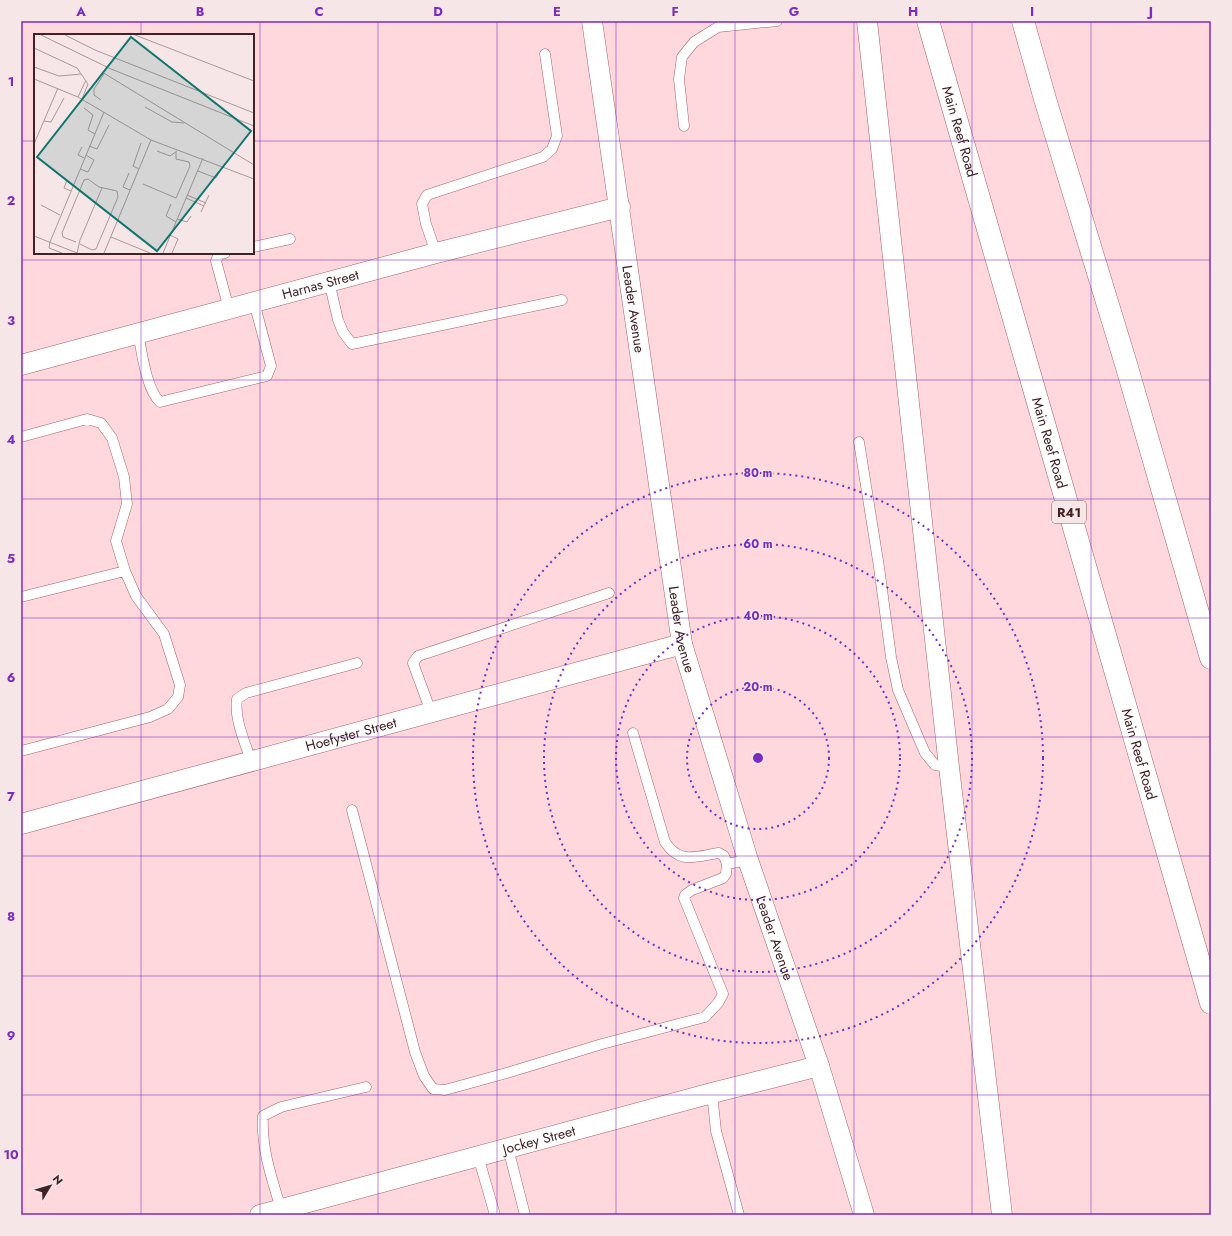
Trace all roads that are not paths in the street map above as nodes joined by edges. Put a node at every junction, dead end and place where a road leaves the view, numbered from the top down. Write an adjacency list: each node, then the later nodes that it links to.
1 (592, 21): 8 (street, Leader Avenue)
2 (777, 21): 7 (lane)
3 (867, 21): 31 (street)
4 (928, 21): 36 (main road, Main Reef Road / R41)
5 (1023, 21): 25 (main road)
6 (545, 54): 11 (lane)
7 (684, 126)
8 (620, 207): 11 (street, Harnas Street); 24 (street, Leader Avenue)
9 (290, 240): 10 (lane)
10 (254, 247)
11 (436, 253): 13 (street, Harnas Street)
12 (218, 254): 16 (lane)
13 (329, 282): 14 (lane); 15 (street, Harnas Street)
14 (562, 300)
15 (254, 302): 16 (street, Harnas Street); 17 (lane)
16 (229, 309): 17 (street, Harnas Street)
17 (138, 333): 18 (street, Harnas Street)
18 (21, 365)
19 (21, 437): 21 (lane)
20 (859, 442): 31 (lane)
21 (125, 571): 23 (lane); 29 (lane)
22 (609, 593): 27 (lane)
23 (21, 597)
24 (682, 644): 27 (street, Hoefyster Street); 34 (street, Leader Avenue)
25 (1211, 658)
26 (357, 663): 30 (lane)
27 (431, 712): 30 (street, Hoefyster Street)
28 (633, 733): 35 (lane)
29 (21, 751)
30 (251, 761): 33 (street, Hoefyster Street)
31 (949, 767): 49 (street)
32 (352, 810): 35 (lane)
33 (21, 824)
34 (748, 860): 35 (lane); 37 (street, Leader Avenue)
35 (727, 864)
36 (1211, 1003)
37 (819, 1066): 39 (street, Jockey Street); 48 (street, Leader Avenue)
38 (366, 1088): 42 (lane)
39 (712, 1093): 40 (street, Jockey Street); 47 (lane)
40 (508, 1148): 41 (street, Jockey Street); 46 (lane)
41 (478, 1156): 43 (street, Jockey Street); 45 (lane)
42 (281, 1209): 43 (street, Jockey Street); 44 (street, Jockey Street)
43 (305, 1209)
44 (260, 1215)
45 (495, 1215)
46 (525, 1215)
47 (739, 1215)
48 (864, 1215)
49 (1002, 1215)

